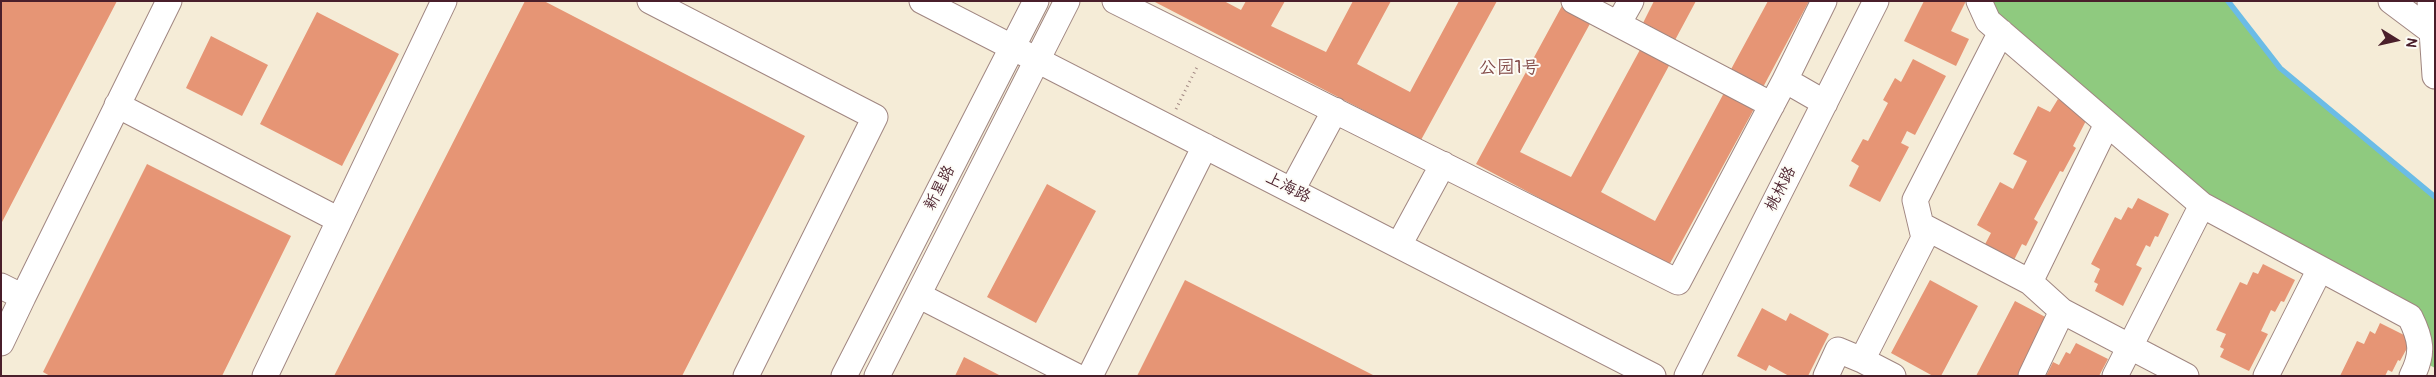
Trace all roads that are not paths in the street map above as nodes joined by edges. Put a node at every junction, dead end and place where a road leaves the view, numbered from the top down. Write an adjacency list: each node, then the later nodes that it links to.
1 (168, 1): 23 (street)
2 (444, 1): 31 (street)
3 (650, 1): 43 (street)
4 (922, 1): 18 (street, 上海路)
5 (1036, 1): 18 (street, 新星路)
6 (1067, 1): 19 (street, 新星路)
7 (1115, 1): 25 (street)
8 (1574, 1): 15 (street)
9 (1631, 1): 15 (street)
10 (1824, 1): 21 (street)
11 (1876, 1): 22 (street, 桃林路)
12 (1979, 1): 17 (street)
13 (2391, 1): 16 (street)
14 (2430, 1): 16 (street)
15 (1618, 24): 24 (street)
16 (2431, 31): 20 (street)
17 (2001, 32): 26 (street); 32 (street)
18 (1012, 47): 19 (street, 上海路); 44 (street, 新星路)
19 (1037, 60): 27 (street, 上海路); 37 (street, 新星路)
20 (2435, 76)
21 (1785, 80): 22 (street); 24 (street)
22 (1825, 103): 49 (street, 桃林路)
23 (117, 105): 31 (street); 36 (street)
24 (1772, 105): 28 (street)
25 (1335, 110): 28 (street); 29 (street)
26 (2107, 124): 30 (street); 35 (street)
27 (1205, 146): 29 (street, 上海路); 47 (street)
28 (1443, 164): 33 (street)
29 (1292, 190): 33 (street, 上海路)
30 (2202, 205): 34 (street); 40 (street)
31 (339, 220): 42 (street)
32 (1921, 225): 35 (street); 41 (street)
33 (1399, 245): 48 (street, 上海路)
34 (2320, 269): 55 (street); 56 (street)
35 (2030, 282): 38 (street)
36 (12, 292): 39 (street)
37 (918, 295): 45 (street, 新星路); 46 (street)
38 (2062, 311): 40 (street); 52 (street)
39 (1, 343)
40 (2130, 347): 53 (street); 54 (street)
41 (1862, 360): 50 (street); 51 (street)
42 (264, 376)
43 (746, 376)
44 (844, 376)
45 (877, 376)
46 (1076, 376)
47 (1090, 376)
48 (1653, 376)
49 (1686, 376)
50 (1826, 376)
51 (1893, 376)
52 (2031, 376)
53 (2115, 376)
54 (2186, 376)
55 (2266, 376)
56 (2412, 376)

